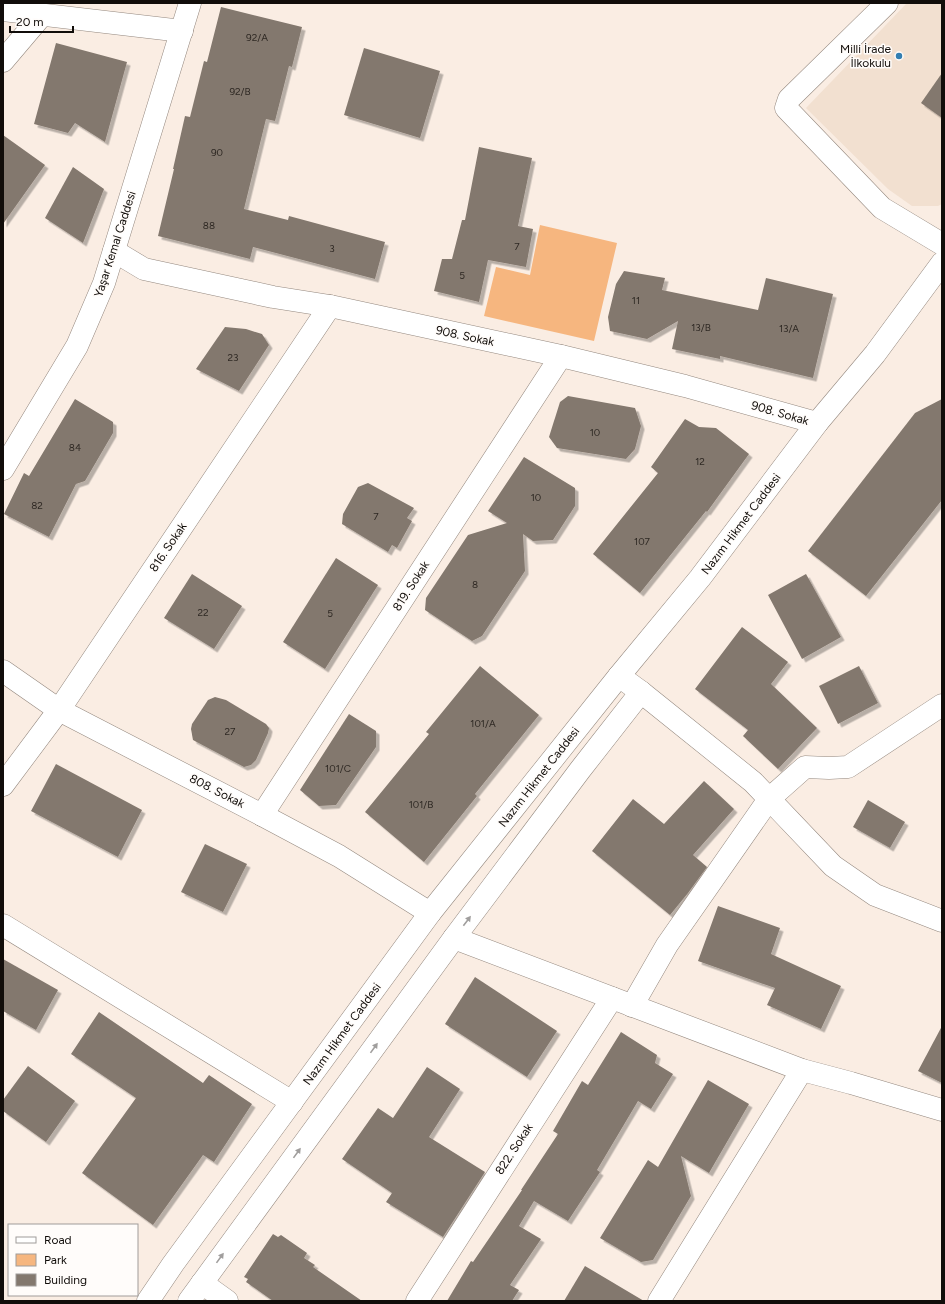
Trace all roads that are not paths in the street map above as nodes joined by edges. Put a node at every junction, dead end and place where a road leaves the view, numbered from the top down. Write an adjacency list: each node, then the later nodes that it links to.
1 (190, 3): 5 (street, Yaşar Kemal Caddesi)
2 (886, 3): 7 (street)
3 (3, 10): 4 (street)
4 (42, 15): 5 (street); 6 (street)
5 (182, 31): 8 (street, Yaşar Kemal Caddesi)
6 (3, 61)
7 (942, 244)
8 (114, 251): 10 (street, 908. Sokak); 13 (street, Yaşar Kemal Caddesi)
9 (942, 263): 12 (street, Nazım Hikmet Caddesi)
10 (330, 306): 11 (street, 908. Sokak); 18 (street, 816. Sokak)
11 (561, 356): 12 (street, 908. Sokak); 21 (street, 819. Sokak)
12 (817, 423): 15 (street, Nazım Hikmet Caddesi)
13 (3, 469)
14 (3, 671): 18 (street, 808. Sokak)
15 (619, 676): 16 (street); 22 (street, Nazım Hikmet Caddesi)
16 (641, 692): 20 (street); 25 (street, one-way to 16)
17 (942, 706): 20 (street)
18 (59, 710): 19 (street, 816. Sokak); 21 (street, 808. Sokak)
19 (3, 785)
20 (769, 799): 23 (street); 27 (street)
21 (262, 815): 22 (street, 808. Sokak)
22 (430, 913): 29 (street, Nazım Hikmet Caddesi)
23 (942, 921)
24 (3, 925): 29 (street)
25 (454, 938): 26 (street); 31 (street, one-way to 25)
26 (612, 998): 27 (street); 35 (street, 822. Sokak)
27 (632, 1006): 28 (street)
28 (802, 1070): 30 (street); 36 (street)
29 (292, 1102): 32 (street, Nazım Hikmet Caddesi)
30 (942, 1110)
31 (202, 1283): 33 (street); 34 (street)
32 (148, 1301)
33 (189, 1301)
34 (227, 1301)
35 (417, 1301)
36 (659, 1301)

